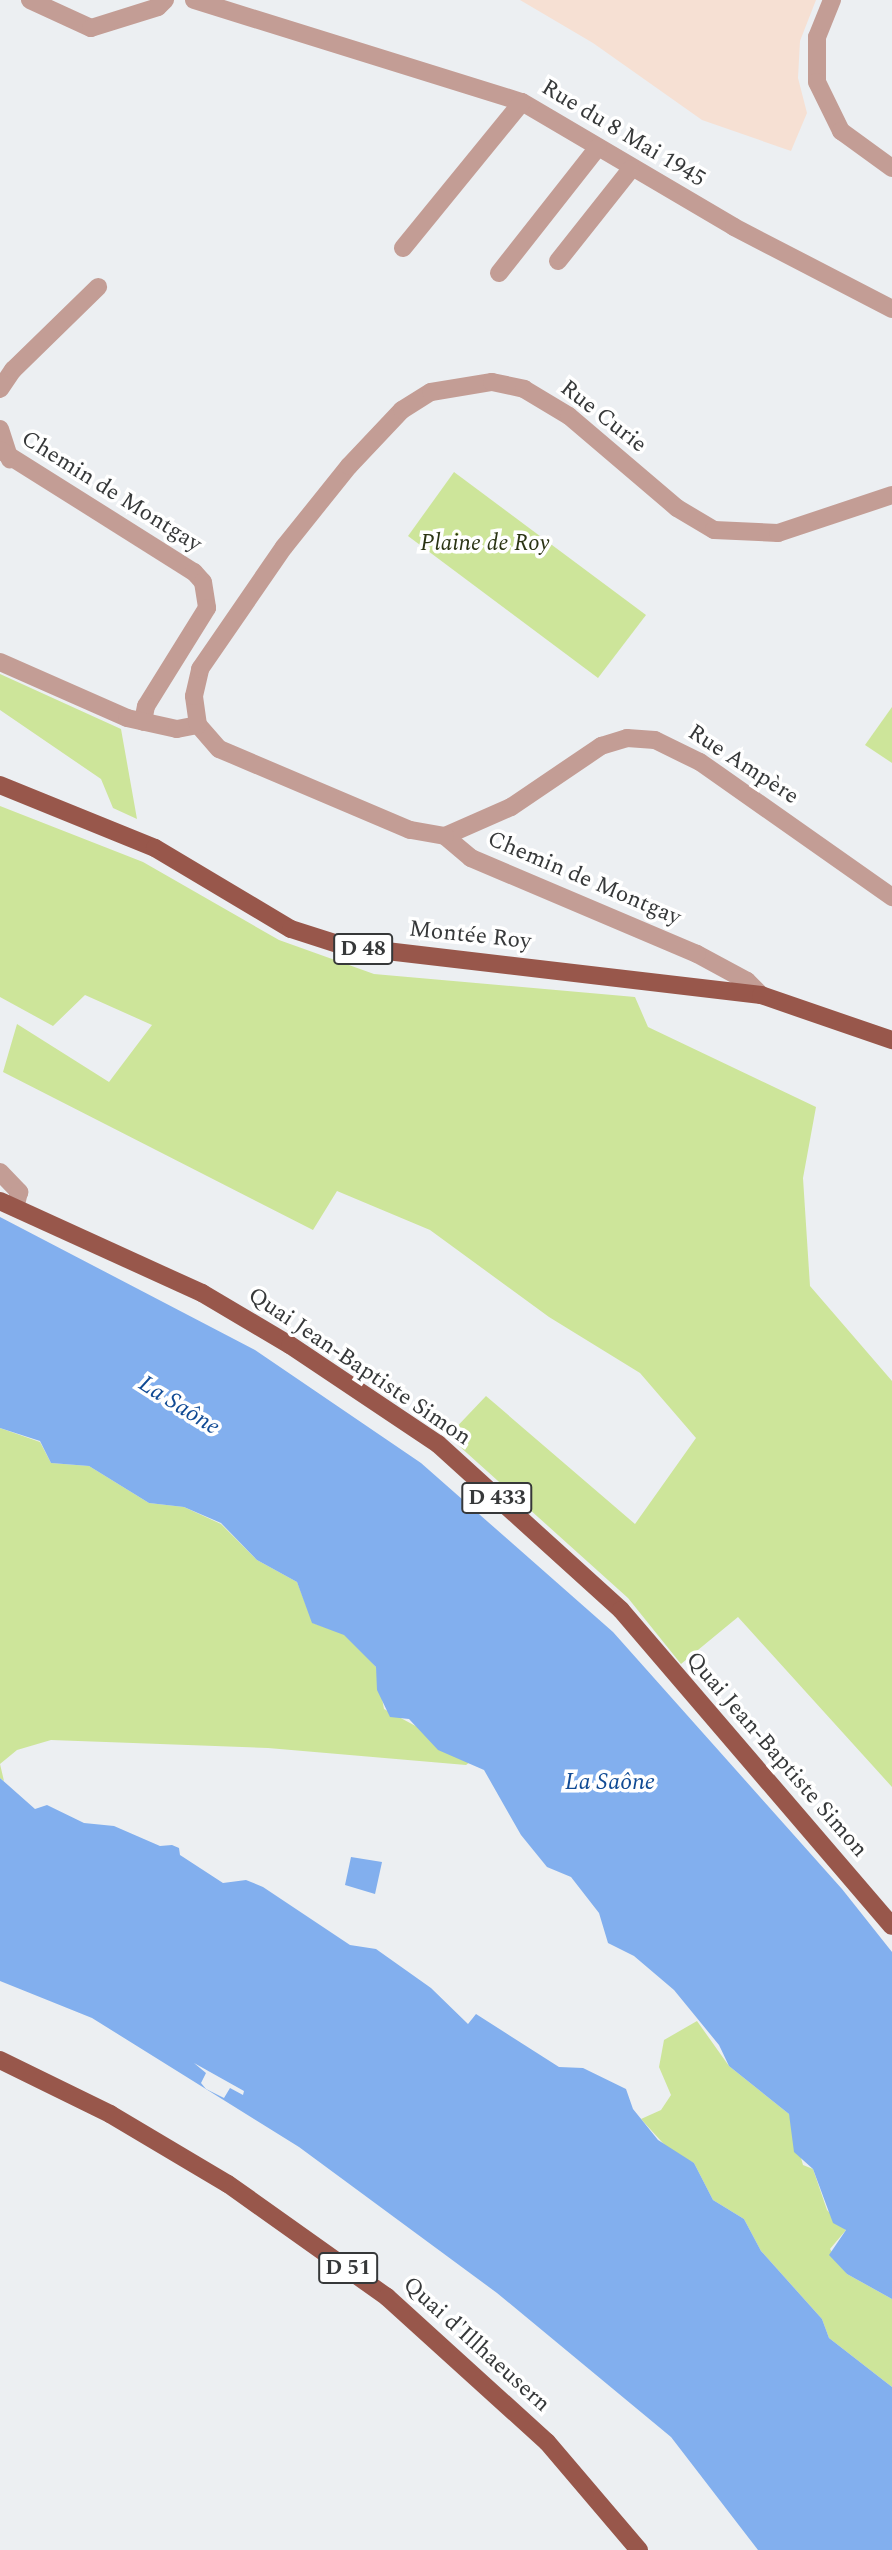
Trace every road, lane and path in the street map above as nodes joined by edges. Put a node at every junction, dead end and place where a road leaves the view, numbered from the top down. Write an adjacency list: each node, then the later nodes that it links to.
1 (30, 0): 2 (street)
2 (165, 0)
3 (194, 0): 5 (street, Rue du 8 Mai 1945)
4 (832, 0): 8 (street)
5 (522, 102): 6 (street, Rue du 8 Mai 1945); 9 (street)
6 (598, 147): 7 (street, Rue du 8 Mai 1945); 11 (street)
7 (631, 169): 10 (street); 13 (street, Rue du 8 Mai 1945)
8 (892, 169)
9 (403, 248)
10 (558, 261)
11 (499, 272)
12 (98, 287): 14 (street)
13 (892, 309)
14 (0, 389)
15 (0, 429): 16 (street)
16 (5, 455): 19 (street, Chemin de Montgay)
17 (892, 495): 20 (street, Rue Curie)
18 (0, 662): 19 (street)
19 (143, 722): 20 (street)
20 (198, 725): 22 (street)
21 (0, 785): 24 (main road, Montée Roy / D 48)
22 (445, 836): 23 (street, Rue Ampère); 24 (street, Chemin de Montgay)
23 (892, 897)
24 (761, 995): 25 (main road, D 48)
25 (892, 1040)
26 (0, 1172): 27 (street)
27 (8, 1204): 28 (main road, Quai Jean-Baptiste Simon / D 433)
28 (892, 1926)
29 (0, 2060): 30 (main road, Quai d'Illhaeusern / D 51)
30 (639, 2550)

